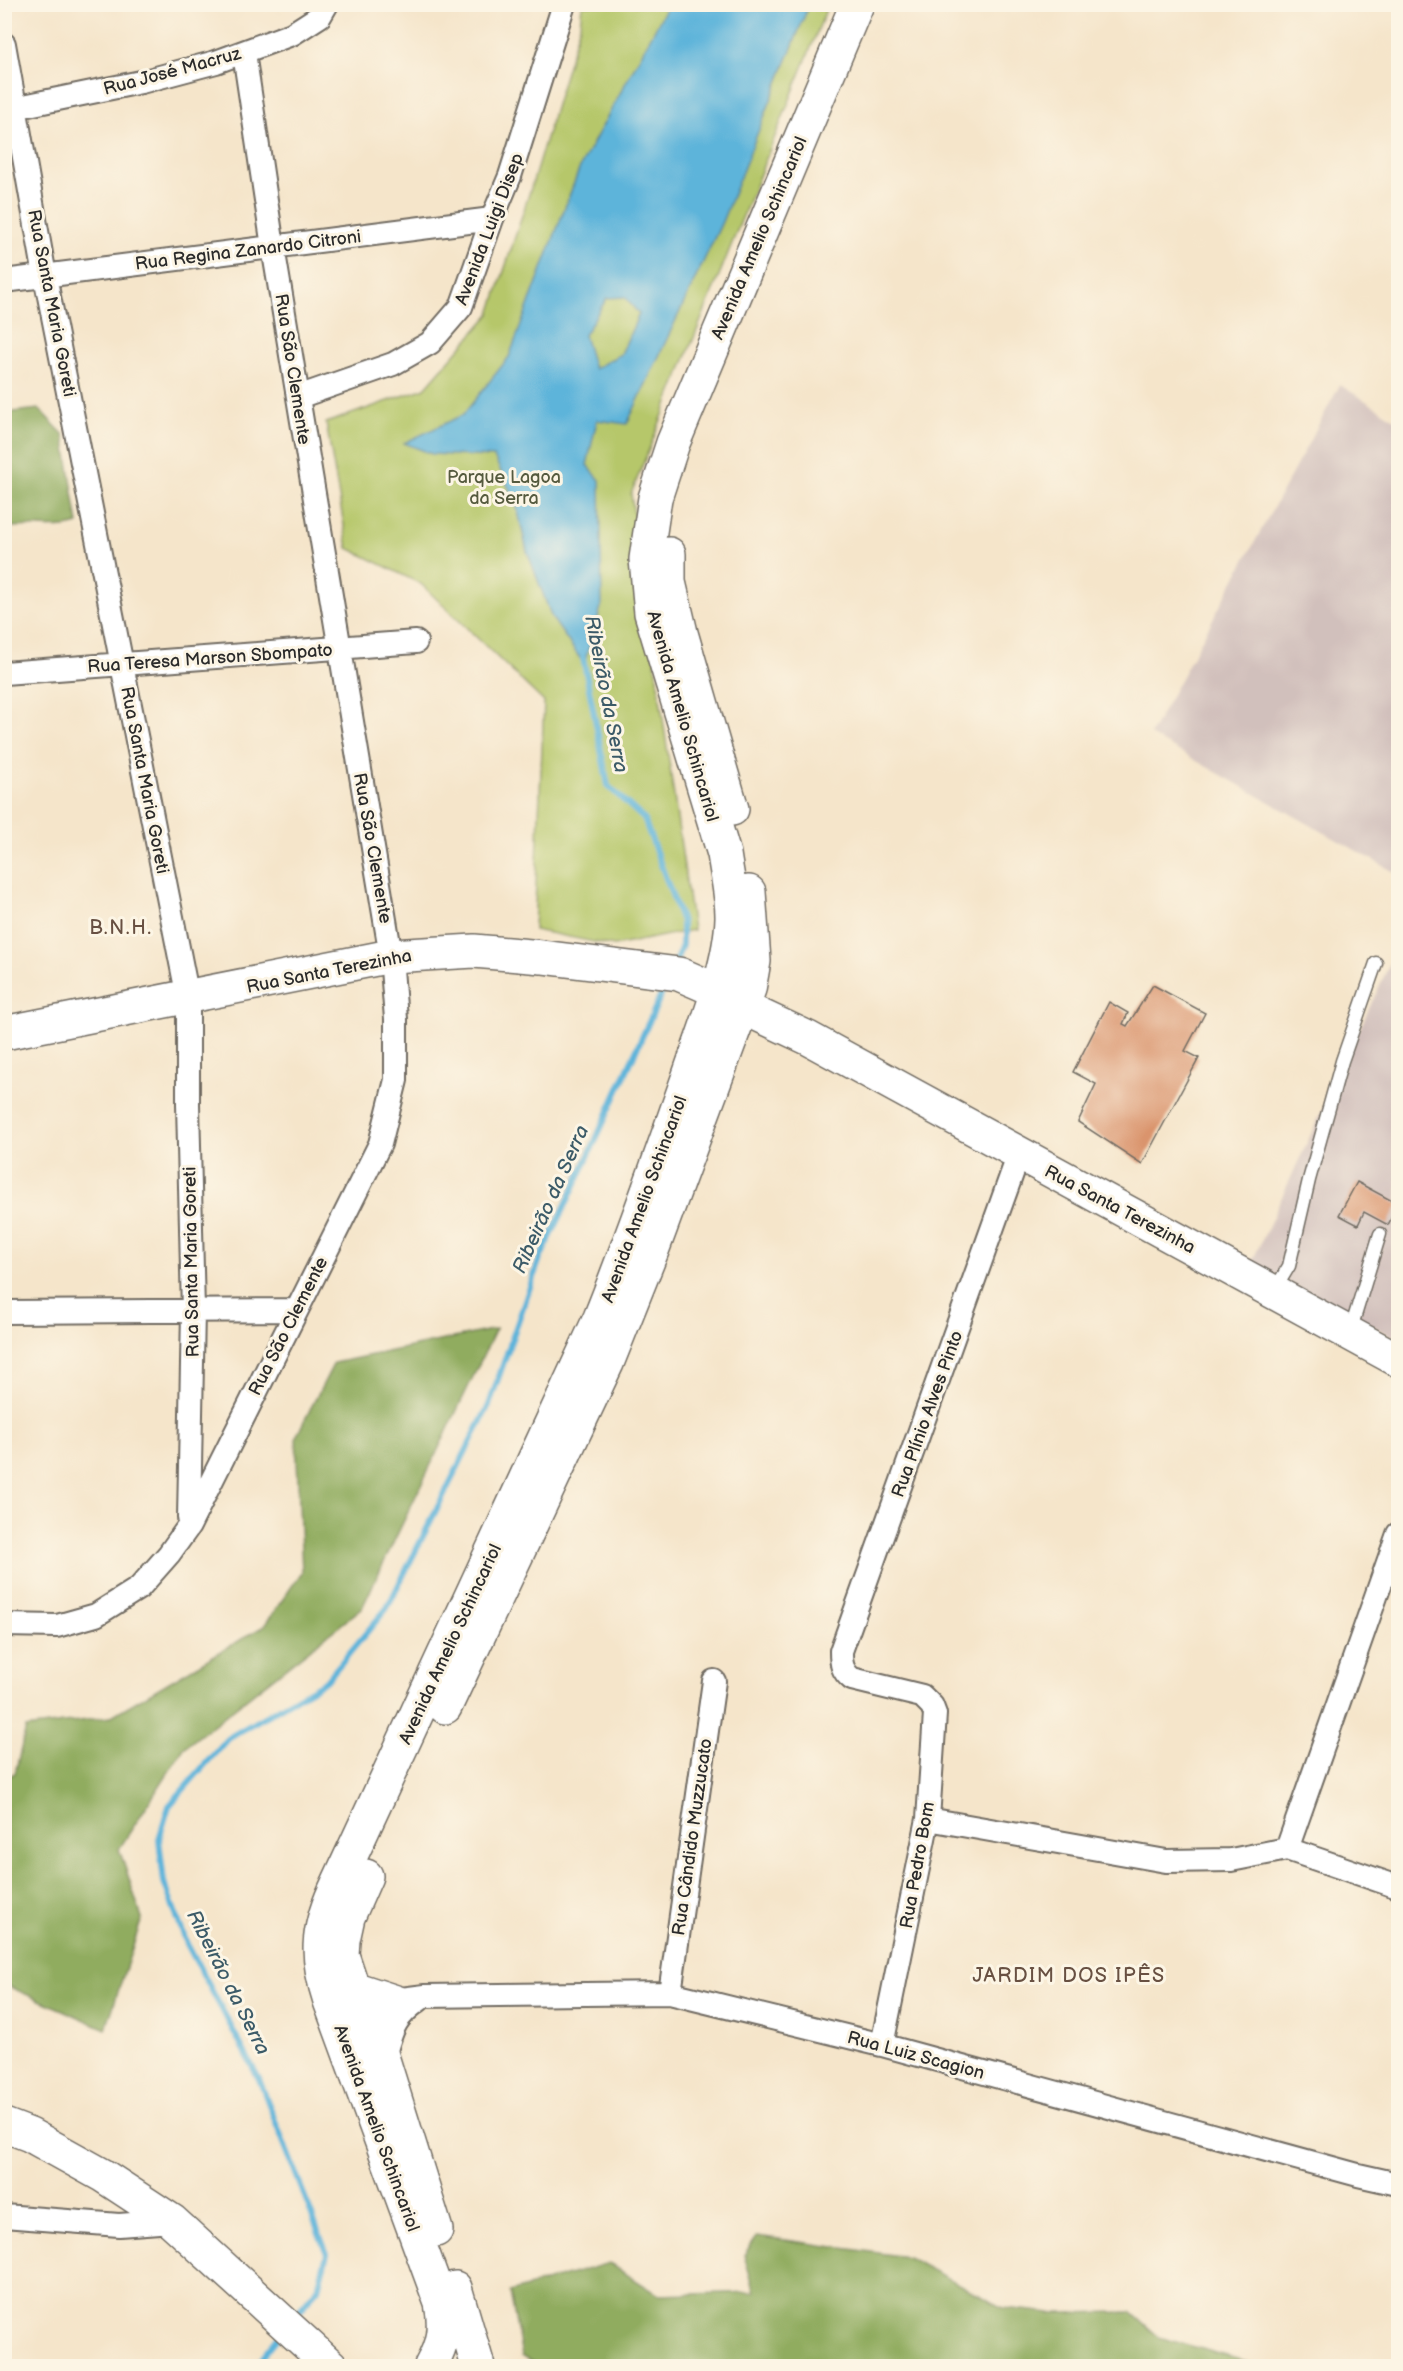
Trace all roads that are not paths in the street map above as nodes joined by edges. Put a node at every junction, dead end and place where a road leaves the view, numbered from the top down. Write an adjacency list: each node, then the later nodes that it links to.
1 (327, 4): 6 (street, Rua José Macruz)
2 (564, 4): 8 (street, Avenida Luigi Disep)
3 (857, 4): 19 (main road, Avenida Amelio Schincariol)
4 (879, 4): 19 (main road, Avenida Amelio Schincariol)
5 (4, 44): 7 (street, Rua Santa Maria Goreti)
6 (244, 52): 7 (street, Rua José Macruz); 9 (street, Rua São Clemente)
7 (11, 109): 10 (street, Rua Santa Maria Goreti)
8 (492, 219): 9 (street, Rua Regina Zanardo Citroni); 12 (street, Avenida Luigi Disep)
9 (273, 247): 10 (street, Rua Regina Zanardo Citroni); 12 (street, Rua São Clemente)
10 (45, 276): 11 (street, Rua Regina Zanardo Citroni); 15 (street, Rua Santa Maria Goreti)
11 (4, 281)
12 (298, 397): 14 (street, Rua São Clemente)
13 (416, 642): 14 (street, Rua Teresa Marson Sbompato)
14 (339, 648): 15 (street, Rua Teresa Marson Sbompato); 17 (street, Rua São Clemente)
15 (122, 665): 16 (street, Rua Teresa Marson Sbompato); 20 (street, Rua Santa Maria Goreti)
16 (4, 673)
17 (391, 956): 19 (main road, Rua Santa Terezinha); 20 (main road, Rua Santa Terezinha); 25 (street, Rua São Clemente)
18 (1376, 963): 24 (lane)
19 (708, 984): 22 (main road, Rua Santa Terezinha); 39 (main road, Avenida Amelio Schincariol); 41 (main road, Avenida Amelio Schincariol)
20 (188, 998): 21 (main road, Rua Santa Terezinha); 26 (street, Rua Santa Maria Goreti)
21 (4, 1034)
22 (1019, 1154): 24 (main road, Rua Santa Terezinha); 33 (street, Rua Plínio Alves Pinto)
23 (1380, 1234): 28 (lane)
24 (1273, 1292): 28 (main road, Rua Santa Terezinha)
25 (295, 1310): 26 (street); 30 (street, Rua São Clemente)
26 (193, 1311): 27 (street); 30 (street, Rua Santa Maria Goreti)
27 (4, 1312)
28 (1349, 1333): 29 (main road, Rua Santa Terezinha)
29 (1398, 1360)
30 (189, 1526): 32 (street, Rua São Clemente)
31 (1398, 1534): 36 (street)
32 (4, 1626)
33 (845, 1674): 35 (street, Rua Pedro Bom)
34 (714, 1681): 38 (street, Rua Cândido Muzzucato)
35 (928, 1820): 36 (street); 40 (street, Rua Pedro Bom)
36 (1287, 1850): 37 (street)
37 (1398, 1887)
38 (670, 1993): 39 (street, Rua Luiz Scagion); 40 (street, Rua Luiz Scagion)
39 (397, 2006): 41 (main road, Avenida Amelio Schincariol); 41 (street)
40 (882, 2046): 43 (street, Rua Luiz Scagion)
41 (367, 2060): 47 (main road, Avenida Amelio Schincariol); 48 (main road, Avenida Amelio Schincariol)
42 (4, 2125): 45 (main road)
43 (1398, 2184)
44 (4, 2216): 45 (street)
45 (172, 2221): 46 (main road)
46 (331, 2367)
47 (431, 2367)
48 (478, 2367)

